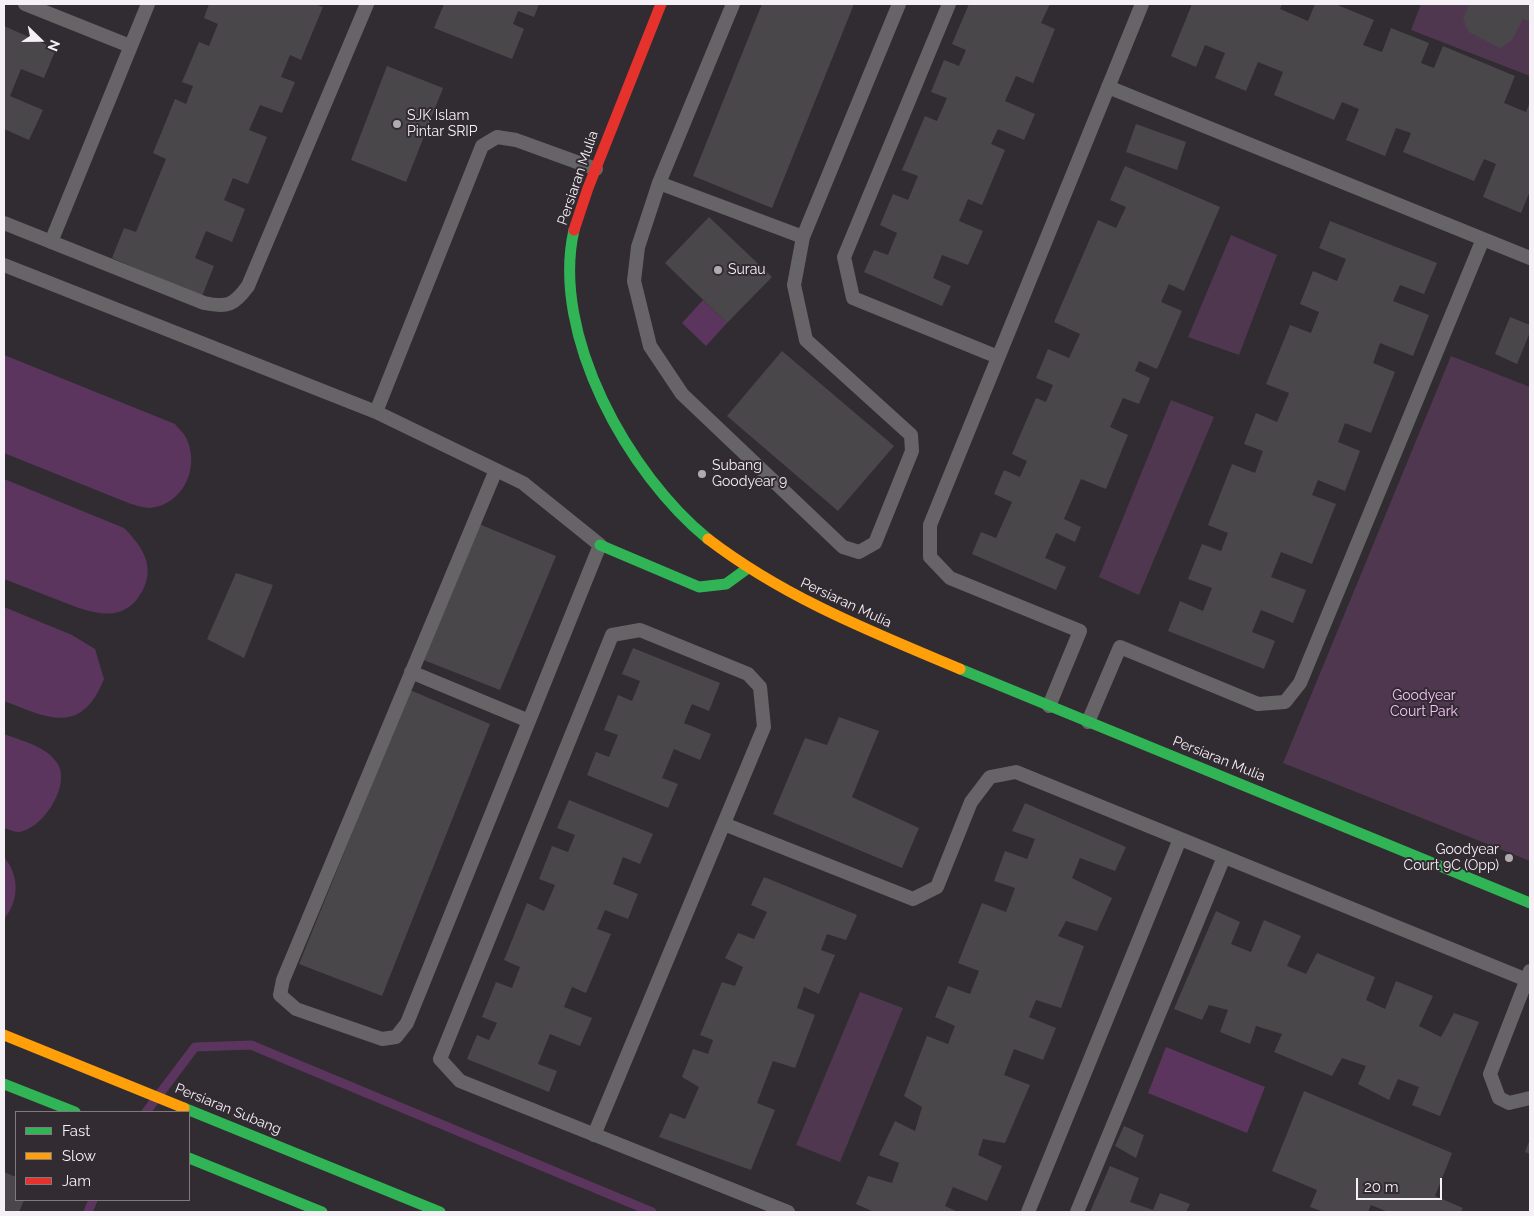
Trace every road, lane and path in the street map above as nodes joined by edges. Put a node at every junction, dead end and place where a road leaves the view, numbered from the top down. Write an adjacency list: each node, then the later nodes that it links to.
1 (25, 4): 9 (lane)
2 (148, 4): 9 (lane)
3 (367, 4): 16 (lane)
4 (661, 4): 11 (street, Persiaran Mulia)
5 (733, 4): 12 (lane)
6 (899, 4): 14 (lane)
7 (949, 4): 19 (lane)
8 (1142, 4): 10 (lane)
9 (130, 46): 16 (lane)
10 (1108, 87): 15 (lane); 19 (lane)
11 (596, 169): 20 (lane); 23 (street, Persiaran Mulia)
12 (659, 183): 14 (lane); 14 (lane)
13 (4, 223): 16 (lane)
14 (802, 237)
15 (1483, 239): 17 (lane); 27 (lane)
16 (51, 242)
17 (1530, 258)
18 (4, 265): 20 (lane)
19 (998, 357): 25 (lane)
20 (376, 412): 21 (lane)
21 (496, 470): 22 (lane); 24 (lane)
22 (600, 545): 23 (street); 26 (lane)
23 (748, 568): 25 (street, Persiaran Mulia)
24 (411, 672): 26 (lane); 26 (lane)
25 (1049, 706): 27 (street, Persiaran Mulia)
26 (529, 721)
27 (1088, 722): 31 (street, Persiaran Mulia)
28 (724, 824): 29 (lane); 37 (lane); 37 (lane)
29 (1180, 839): 30 (lane); 42 (lane)
30 (1224, 857): 32 (lane); 43 (lane)
31 (1530, 903)
32 (1528, 976): 35 (lane)
33 (4, 1035): 40 (street, Persiaran Subang)
34 (4, 1084): 36 (street)
35 (1530, 1098)
36 (69, 1110)
37 (594, 1134): 41 (lane)
38 (190, 1158): 39 (street)
39 (322, 1212)
40 (440, 1212)
41 (788, 1212)
42 (1028, 1212)
43 (1077, 1212)

